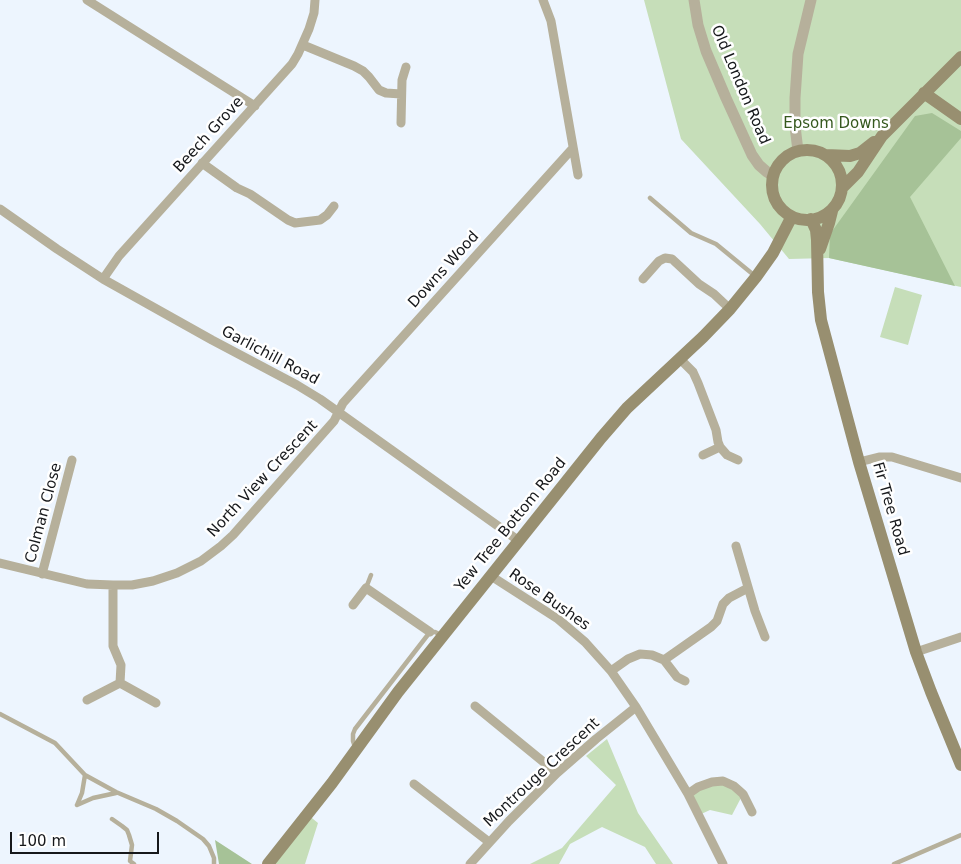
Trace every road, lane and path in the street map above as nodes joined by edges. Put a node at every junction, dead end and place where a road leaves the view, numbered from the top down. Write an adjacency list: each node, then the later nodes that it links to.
1 (87, 0): 11 (street)
2 (315, 0): 6 (street, Beech Grove)
3 (543, 0): 15 (street)
4 (694, 0): 20 (street, Old London Road)
5 (811, 0): 16 (street)
6 (303, 45): 10 (street); 11 (street, Beech Grove)
7 (961, 57): 9 (main road)
8 (406, 67): 10 (street)
9 (924, 93): 12 (main road); 14 (main road)
10 (401, 94): 13 (street)
11 (255, 106): 18 (street, Beech Grove)
12 (961, 119)
13 (401, 123)
14 (882, 136): 17 (main road); 21 (main road)
15 (573, 148): 19 (street); 34 (street, Downs Wood)
16 (798, 151): 17 (main road); 20 (main road)
17 (826, 155): 21 (main road)
18 (202, 164): 23 (street); 30 (street, Beech Grove)
19 (578, 175)
20 (772, 175): 26 (main road)
21 (842, 188): 25 (main road)
22 (650, 198): 29 (lane)
23 (334, 206)
24 (0, 209): 30 (street, Garlichill Road)
25 (832, 211): 27 (main road); 28 (main road, Fir Tree Road)
26 (791, 218): 27 (main road); 29 (main road, Yew Tree Bottom Road)
27 (811, 220): 28 (main road, Fir Tree Road)
28 (818, 254): 39 (main road, Fir Tree Road)
29 (756, 276): 32 (main road, Yew Tree Bottom Road)
30 (103, 279): 34 (street, Garlichill Road)
31 (643, 279): 32 (street)
32 (730, 308): 33 (main road, Yew Tree Bottom Road)
33 (680, 359): 35 (street); 41 (main road, Yew Tree Bottom Road)
34 (338, 412): 41 (street, Garlichill Road); 47 (street, North View Crescent)
35 (720, 447): 36 (street); 38 (street)
36 (703, 455)
37 (72, 460): 44 (street, Colman Close)
38 (738, 460)
39 (859, 462): 40 (street); 54 (main road, Fir Tree Road)
40 (961, 478)
41 (519, 541): 46 (main road, Yew Tree Bottom Road)
42 (736, 546): 49 (street)
43 (0, 562): 44 (street, North View Crescent)
44 (42, 574): 47 (street, North View Crescent)
45 (371, 575): 48 (lane)
46 (491, 576): 51 (main road, Yew Tree Bottom Road); 56 (street, Rose Bushes)
47 (113, 585): 58 (street)
48 (366, 588): 50 (street); 51 (street)
49 (748, 588): 53 (street); 55 (street)
50 (353, 605)
51 (436, 634): 76 (main road, Yew Tree Bottom Road)
52 (961, 637): 54 (street)
53 (765, 638)
54 (916, 652): 64 (main road, Fir Tree Road)
55 (664, 660): 56 (street); 57 (street)
56 (611, 671): 62 (street, Rose Bushes)
57 (684, 681)
58 (120, 683): 59 (street); 60 (street)
59 (86, 700)
60 (156, 703)
61 (475, 706): 65 (street)
62 (636, 707): 65 (street, Montrouge Crescent); 69 (street, Rose Bushes)
63 (0, 714): 66 (lane)
64 (961, 765)
65 (557, 774): 73 (street, Montrouge Crescent)
66 (85, 775): 68 (lane); 68 (lane)
67 (414, 784): 73 (street)
68 (116, 792): 75 (lane)
69 (688, 794): 70 (street); 78 (street, Rose Bushes)
70 (752, 812)
71 (112, 819): 74 (lane)
72 (961, 836): 79 (lane)
73 (489, 842): 77 (street, Montrouge Crescent)
74 (134, 864)
75 (214, 864)
76 (269, 864)
77 (470, 864)
78 (723, 864)
79 (894, 864)

